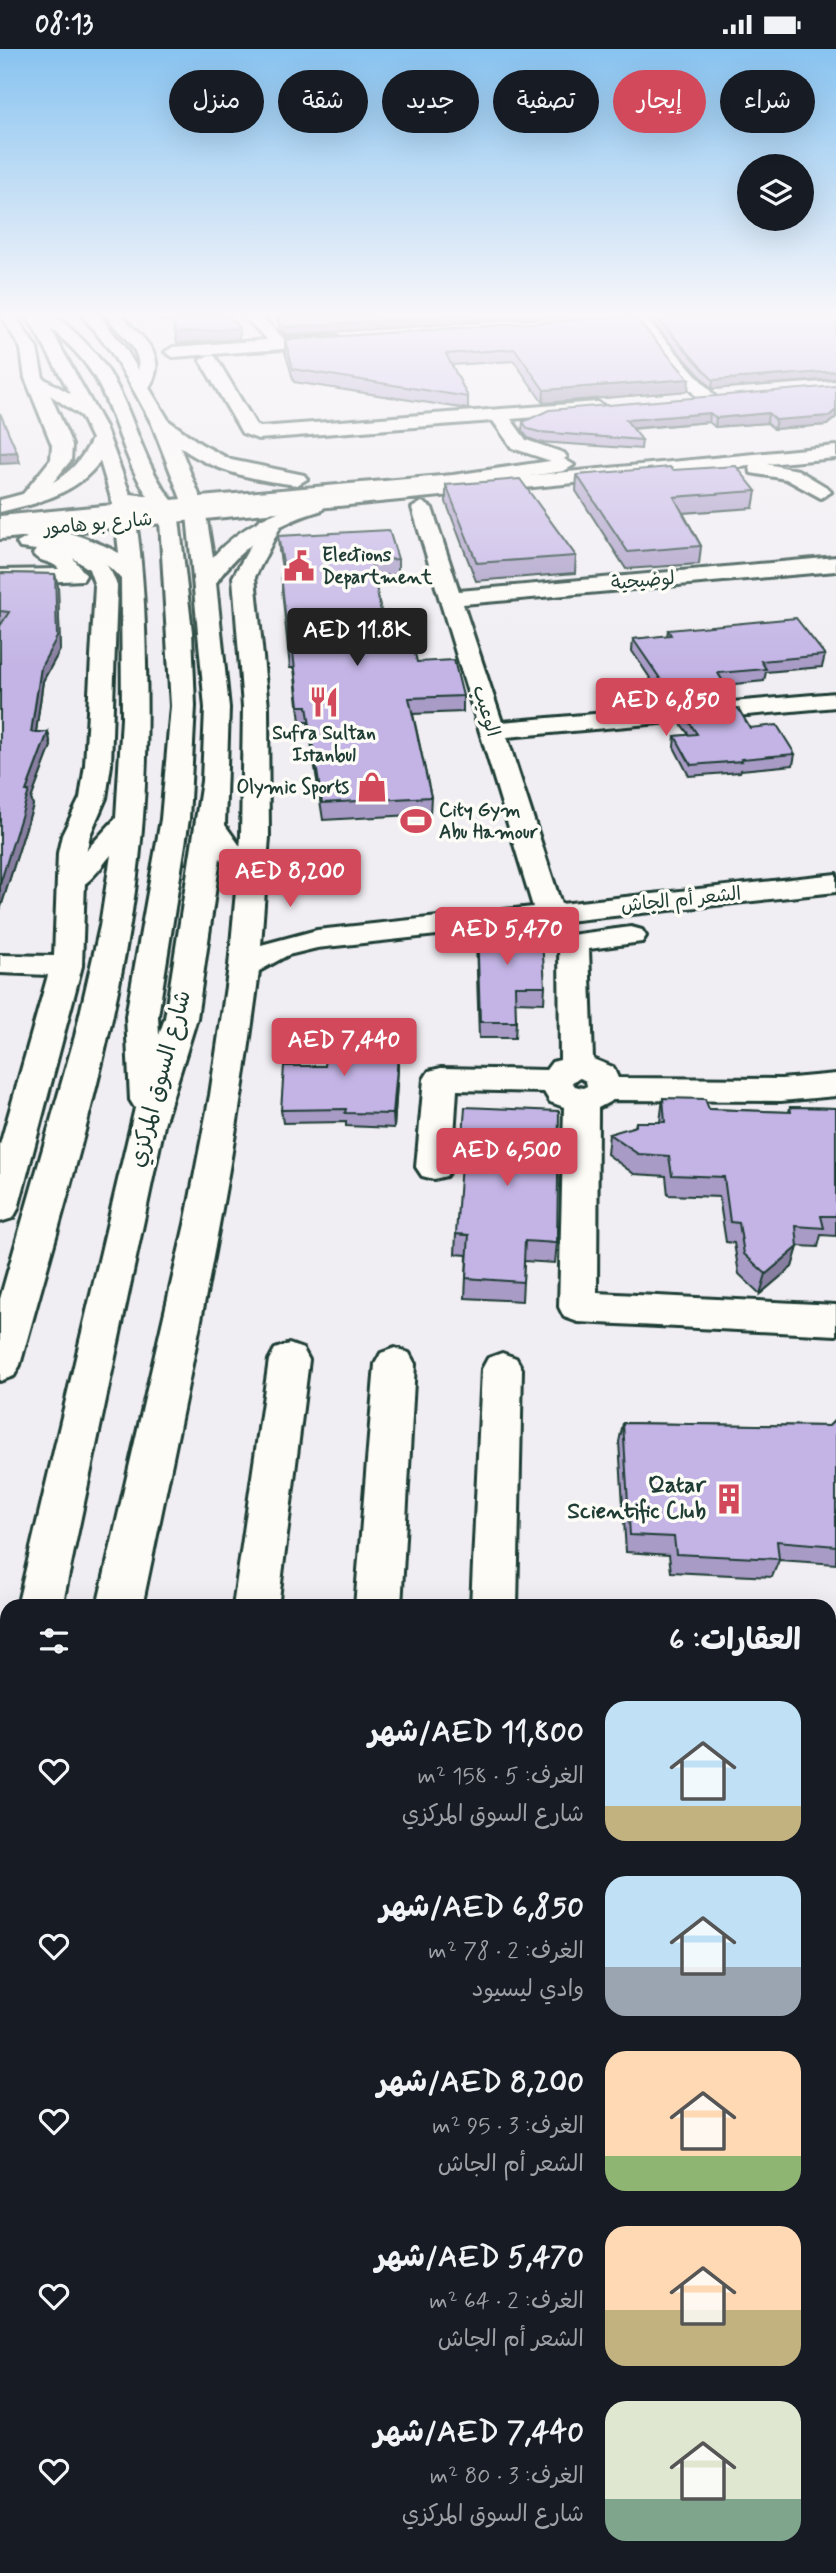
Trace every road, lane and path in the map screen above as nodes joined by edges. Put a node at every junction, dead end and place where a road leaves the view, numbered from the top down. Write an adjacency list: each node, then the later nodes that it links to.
1 (55, 432): 21 (street)
2 (96, 432): 9 (street)
3 (133, 432): 23 (street)
4 (162, 432): 23 (street, شارع السوق المركزي)
5 (171, 432): 18 (street)
6 (261, 432): 7 (street)
7 (300, 432)
8 (510, 432): 11 (street)
9 (100, 440): 21 (street); 26 (street)
10 (836, 440): 12 (street)
11 (519, 444): 12 (street); 13 (street)
12 (566, 459): 13 (street); 17 (street); 23 (street)
13 (499, 460): 17 (street)
14 (833, 460): 15 (street); 16 (street); 20 (street)
15 (685, 466): 16 (street); 19 (street)
16 (777, 471): 19 (street); 20 (street)
17 (427, 473): 18 (street)
18 (316, 481): 23 (street)
19 (463, 489): 22 (street)
20 (821, 492): 27 (street)
21 (29, 499): 24 (street)
22 (325, 503): 23 (street); 28 (street)
23 (173, 506): 26 (street, شارع بو هامور); 34 (street, شارع السوق المركزي); 54 (street)
24 (0, 508): 26 (street, شارع بو هامور)
25 (422, 508): 35 (street, الوعيب)
26 (124, 511): 29 (street, شارع بو هامور); 33 (street)
27 (831, 511)
28 (267, 523): 34 (street); 40 (street)
29 (4, 533): 33 (street); 41 (street, شارع بو هامور)
30 (0, 554): 32 (street)
31 (836, 564): 35 (street, لوضيحية)
32 (0, 577)
33 (132, 579): 38 (street)
34 (206, 582): 39 (street, شارع السوق المركزي)
35 (451, 598): 37 (street, الوعيب)
36 (836, 700): 37 (street)
37 (492, 730): 43 (street, الوعيب)
38 (130, 819): 41 (street); 60 (street)
39 (211, 825): 40 (street); 54 (street, شارع السوق المركزي)
40 (251, 881): 44 (street)
41 (71, 882): 48 (street)
42 (836, 883): 43 (street, الشعر أم الجاش)
43 (550, 914): 46 (street, الشعر أم الجاش)
44 (249, 918): 46 (street, الشعر أم الجاش); 49 (street)
45 (631, 936): 50 (street)
46 (317, 939): 49 (street, الشعر أم الجاش)
47 (0, 964): 48 (street)
48 (67, 966): 56 (street)
49 (243, 967): 63 (street)
50 (579, 1084): 52 (street); 55 (street); 57 (street)
51 (836, 1085): 52 (street)
52 (781, 1090): 53 (street)
53 (836, 1097)
54 (148, 1121): 62 (street, شارع السوق المركزي)
55 (434, 1167)
56 (0, 1209)
57 (836, 1320)
58 (289, 1360): 64 (street)
59 (396, 1364): 65 (street)
60 (0, 1365)
61 (502, 1369): 66 (street)
62 (40, 1599)
63 (121, 1599)
64 (256, 1599)
65 (378, 1599)
66 (494, 1599)

